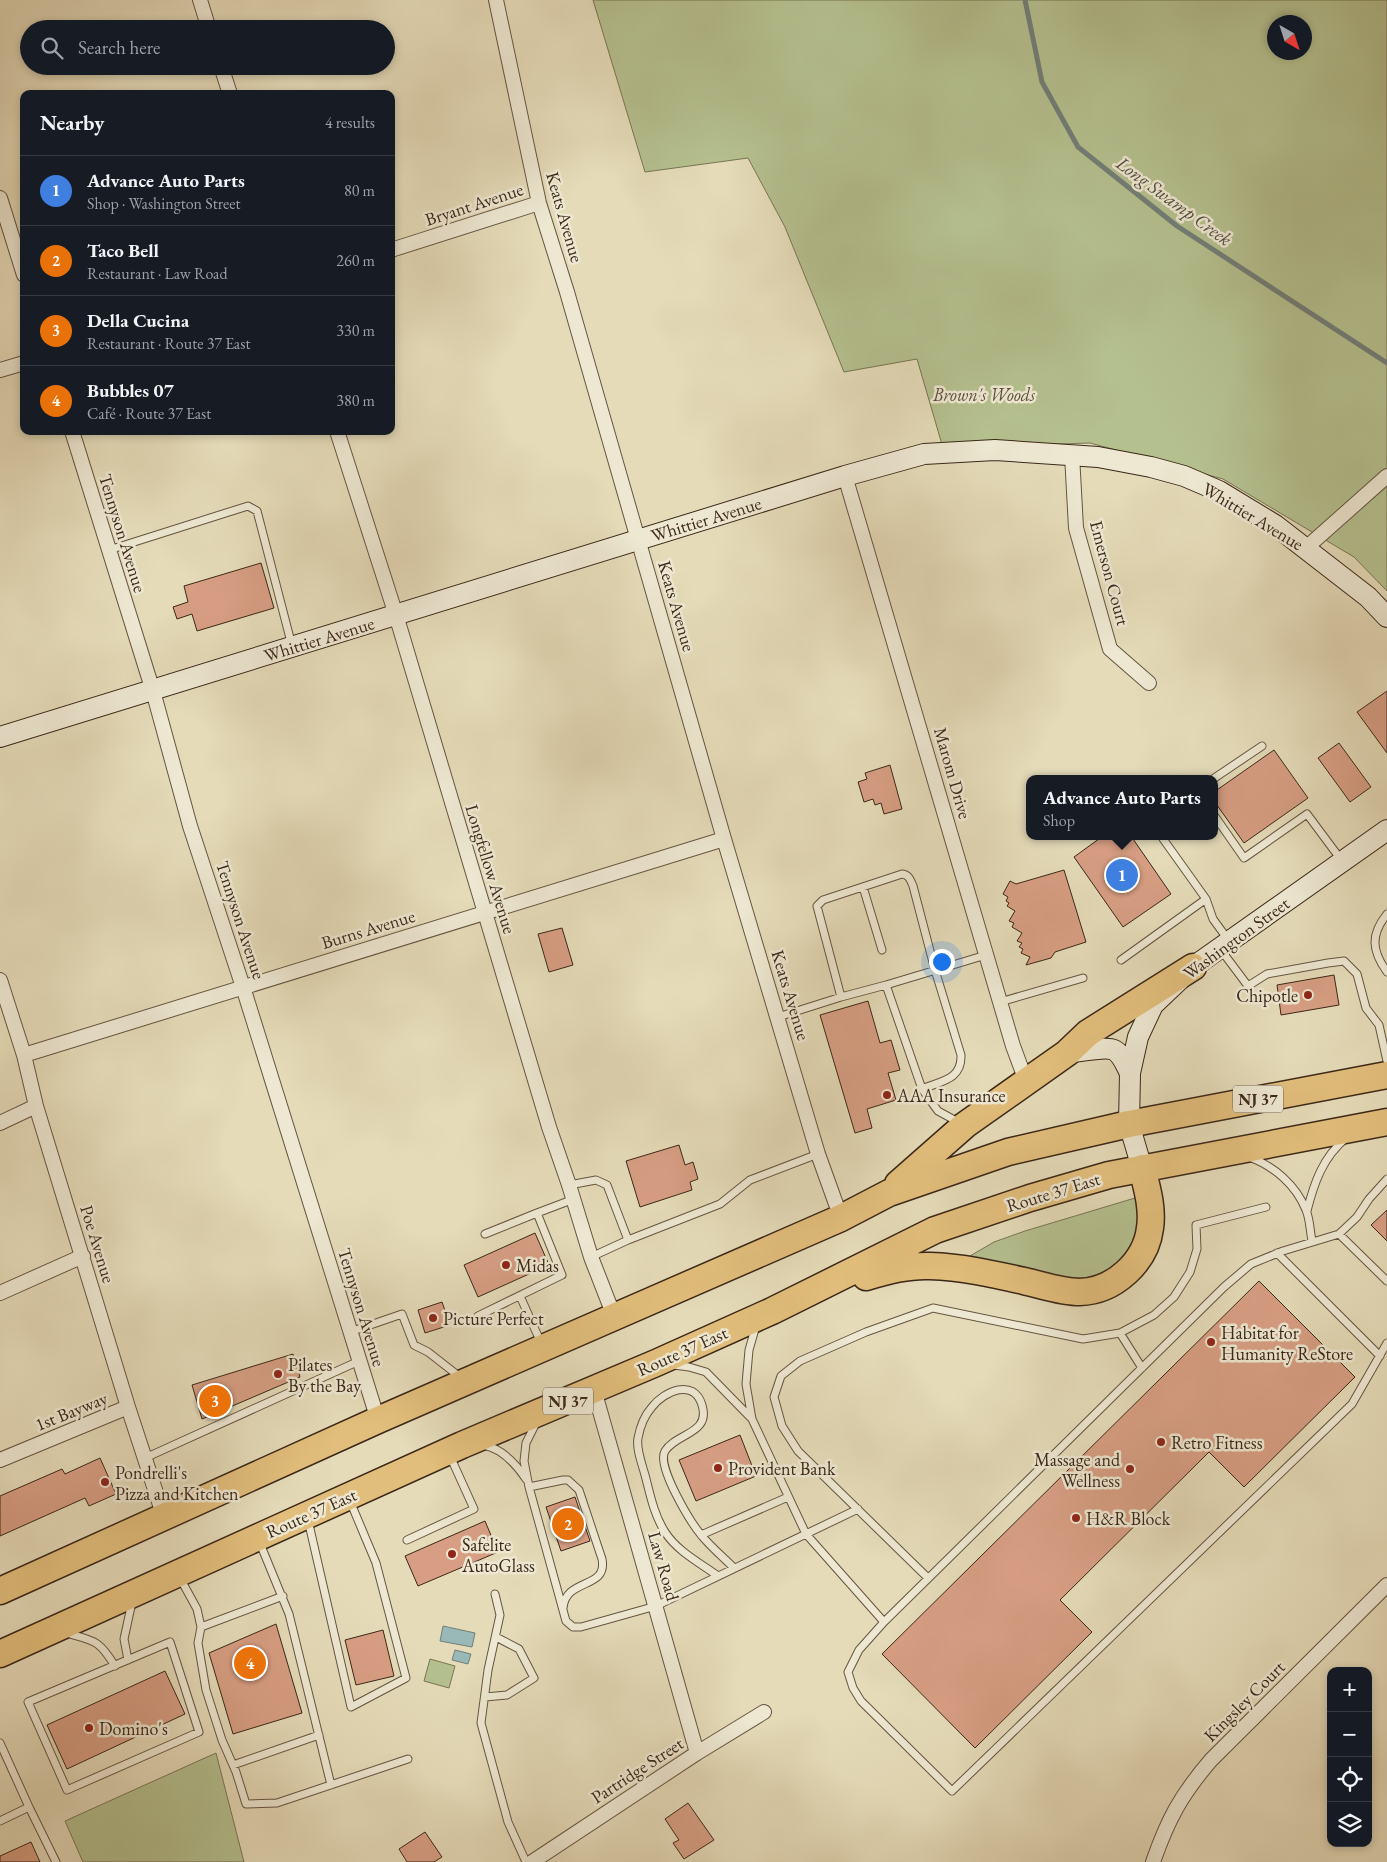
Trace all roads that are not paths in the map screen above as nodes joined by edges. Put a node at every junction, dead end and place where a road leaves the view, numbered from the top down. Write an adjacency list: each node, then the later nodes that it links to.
1 (200, 0): 3 (street)
2 (496, 0): 7 (street, Keats Avenue)
3 (206, 20)
4 (224, 75): 5 (street)
5 (229, 90)
6 (0, 198): 9 (street)
7 (539, 203): 8 (street, Bryant Avenue); 17 (street, Keats Avenue)
8 (395, 249)
9 (20, 262)
10 (20, 364): 11 (street)
11 (0, 370)
12 (73, 435): 19 (street, Tennyson Avenue)
13 (338, 435): 20 (street, Longfellow Avenue)
14 (1072, 455): 15 (street, Whittier Avenue); 18 (street, Whittier Avenue); 23 (street, Emerson Court)
15 (846, 476): 17 (street, Whittier Avenue); 39 (street, Marom Drive)
16 (1387, 476): 18 (street)
17 (639, 539): 20 (street, Whittier Avenue); 30 (street, Keats Avenue)
18 (1306, 548): 21 (street, Whittier Avenue)
19 (109, 550): 22 (lane); 24 (street, Tennyson Avenue)
20 (396, 615): 22 (street, Whittier Avenue); 35 (street, Longfellow Avenue)
21 (1387, 617)
22 (293, 647): 24 (street, Whittier Avenue)
23 (1149, 683)
24 (153, 691): 25 (street, Whittier Avenue); 47 (street, Tennyson Avenue)
25 (0, 737)
26 (1262, 746): 27 (lane)
27 (1218, 776)
28 (1218, 821): 32 (lane)
29 (1387, 830): 32 (street, Washington Street)
30 (724, 839): 35 (street, Burns Avenue); 50 (street, Keats Avenue)
31 (1164, 840): 34 (lane)
32 (1342, 861): 37 (street, Washington Street)
33 (863, 887): 38 (lane); 42 (lane); 48 (lane)
34 (1206, 899): 37 (lane); 40 (lane)
35 (485, 913): 47 (street, Burns Avenue); 67 (street, Longfellow Avenue)
36 (1387, 914): 43 (lane)
37 (1224, 944): 41 (street, Washington Street); 53 (lane)
38 (882, 950)
39 (986, 955): 42 (lane); 49 (street, Marom Drive)
40 (1121, 960)
41 (1192, 967): 51 (highway); 54 (street, Washington Street)
42 (935, 970): 46 (lane); 57 (lane)
43 (1387, 972)
44 (1083, 978): 49 (lane)
45 (0, 980): 52 (street, Poe Avenue)
46 (886, 985): 48 (lane); 57 (lane)
47 (243, 987): 52 (street, Burns Avenue); 88 (street, Tennyson Avenue)
48 (841, 997): 50 (lane)
49 (1000, 1002): 56 (street, Marom Drive)
50 (778, 1017): 64 (street, Keats Avenue)
51 (1067, 1053): 54 (street); 56 (highway)
52 (24, 1055): 58 (street, Poe Avenue)
53 (1387, 1061)
54 (1130, 1073): 60 (street, Washington Street)
55 (1387, 1075): 60 (highway, NJ 37)
56 (1026, 1080): 62 (highway)
57 (922, 1089): 62 (lane)
58 (36, 1106): 59 (street); 79 (street, Poe Avenue)
59 (0, 1123)
60 (1129, 1124): 65 (street, Washington Street); 68 (highway, NJ 37)
61 (1375, 1124): 63 (highway, Route 37 East / NJ 37); 71 (lane)
62 (965, 1126): 68 (highway)
63 (1235, 1151): 65 (highway, Route 37 East / NJ 37); 71 (lane)
64 (818, 1154): 73 (street, Keats Avenue); 76 (lane)
65 (1142, 1168): 84 (highway, Route 37 East / NJ 37); 84 (highway)
66 (1387, 1180): 75 (lane)
67 (569, 1185): 69 (street, Longfellow Avenue); 76 (lane)
68 (889, 1193): 73 (highway, NJ 37)
69 (574, 1199): 72 (lane); 80 (street, Longfellow Avenue)
70 (1266, 1207): 89 (lane)
71 (1307, 1211): 77 (lane)
72 (537, 1213): 74 (lane); 83 (lane)
73 (841, 1218): 87 (highway, NJ 37)
74 (485, 1234)
75 (1339, 1234): 77 (lane); 81 (lane)
76 (628, 1240): 80 (lane)
77 (1312, 1241): 78 (lane)
78 (1277, 1254): 92 (lane); 95 (lane)
79 (82, 1256): 82 (street); 98 (street, Poe Avenue)
80 (591, 1257): 87 (street, Longfellow Avenue)
81 (1387, 1281)
82 (0, 1293)
83 (520, 1296): 86 (lane); 91 (lane)
84 (801, 1296): 85 (highway, Route 37 East / NJ 37)
85 (772, 1311): 94 (highway, Route 37 East / NJ 37); 100 (lane)
86 (478, 1316)
87 (614, 1316): 91 (highway, NJ 37)
88 (350, 1332): 93 (street, Tennyson Avenue); 96 (lane)
89 (1120, 1332): 95 (lane); 108 (lane)
90 (1387, 1344): 92 (lane)
91 (543, 1347): 96 (highway, NJ 37)
92 (1380, 1356): 126 (lane)
93 (359, 1361): 101 (street, Tennyson Avenue); 103 (lane)
94 (656, 1363): 97 (highway, Route 37 East / NJ 37); 100 (lane)
95 (1142, 1368): 118 (lane)
96 (466, 1382): 101 (highway, NJ 37)
97 (594, 1390): 99 (highway, Route 37 East / NJ 37); 124 (street, Law Road)
98 (128, 1408): 103 (street, Poe Avenue); 104 (street, 1st Bayway)
99 (548, 1409): 102 (highway, Route 37 East / NJ 37); 105 (lane)
100 (752, 1419): 107 (lane)
101 (378, 1420): 110 (highway, NJ 37)
102 (455, 1448): 105 (lane); 106 (highway, Route 37 East / NJ 37); 114 (lane)
103 (145, 1458): 110 (street, Poe Avenue)
104 (0, 1460)
105 (528, 1484): 125 (lane); 125 (lane)
106 (348, 1496): 109 (highway, Route 37 East / NJ 37); 109 (lane)
107 (788, 1497): 111 (lane); 112 (lane)
108 (858, 1509): 111 (lane); 118 (lane)
109 (306, 1515): 113 (highway, Route 37 East / NJ 37)
110 (164, 1517): 120 (highway, NJ 37)
111 (806, 1534): 115 (lane); 126 (lane)
112 (701, 1535): 115 (lane); 117 (lane)
113 (258, 1537): 116 (highway, Route 37 East / NJ 37); 123 (lane)
114 (407, 1540)
115 (734, 1568): 117 (lane)
116 (177, 1573): 121 (highway, Route 37 East / NJ 37); 127 (lane)
117 (718, 1576): 124 (lane)
118 (928, 1578): 126 (lane)
119 (1387, 1585): 146 (street, Kingsley Court)
120 (0, 1591)
121 (134, 1594): 128 (highway, Route 37 East / NJ 37); 131 (lane)
122 (495, 1594): 129 (lane)
123 (282, 1596): 127 (lane); 135 (lane)
124 (656, 1606): 125 (lane); 137 (street, Law Road)
125 (563, 1611)
126 (884, 1622)
127 (201, 1627): 139 (lane)
128 (54, 1629): 130 (highway, Route 37 East / NJ 37); 132 (lane)
129 (496, 1637): 133 (lane); 133 (lane)
130 (0, 1654)
131 (128, 1660): 132 (lane); 132 (lane)
132 (115, 1666)
133 (485, 1698): 145 (lane)
134 (764, 1712): 137 (street, Partridge Street)
135 (319, 1735): 139 (lane); 140 (lane)
136 (0, 1743): 141 (lane)
137 (697, 1753): 143 (street, Partridge Street)
138 (408, 1759): 140 (lane)
139 (233, 1765): 140 (lane)
140 (331, 1785)
141 (29, 1807): 142 (lane); 144 (lane)
142 (0, 1820)
143 (541, 1860)
144 (56, 1862)
145 (526, 1862)
146 (1153, 1862)

